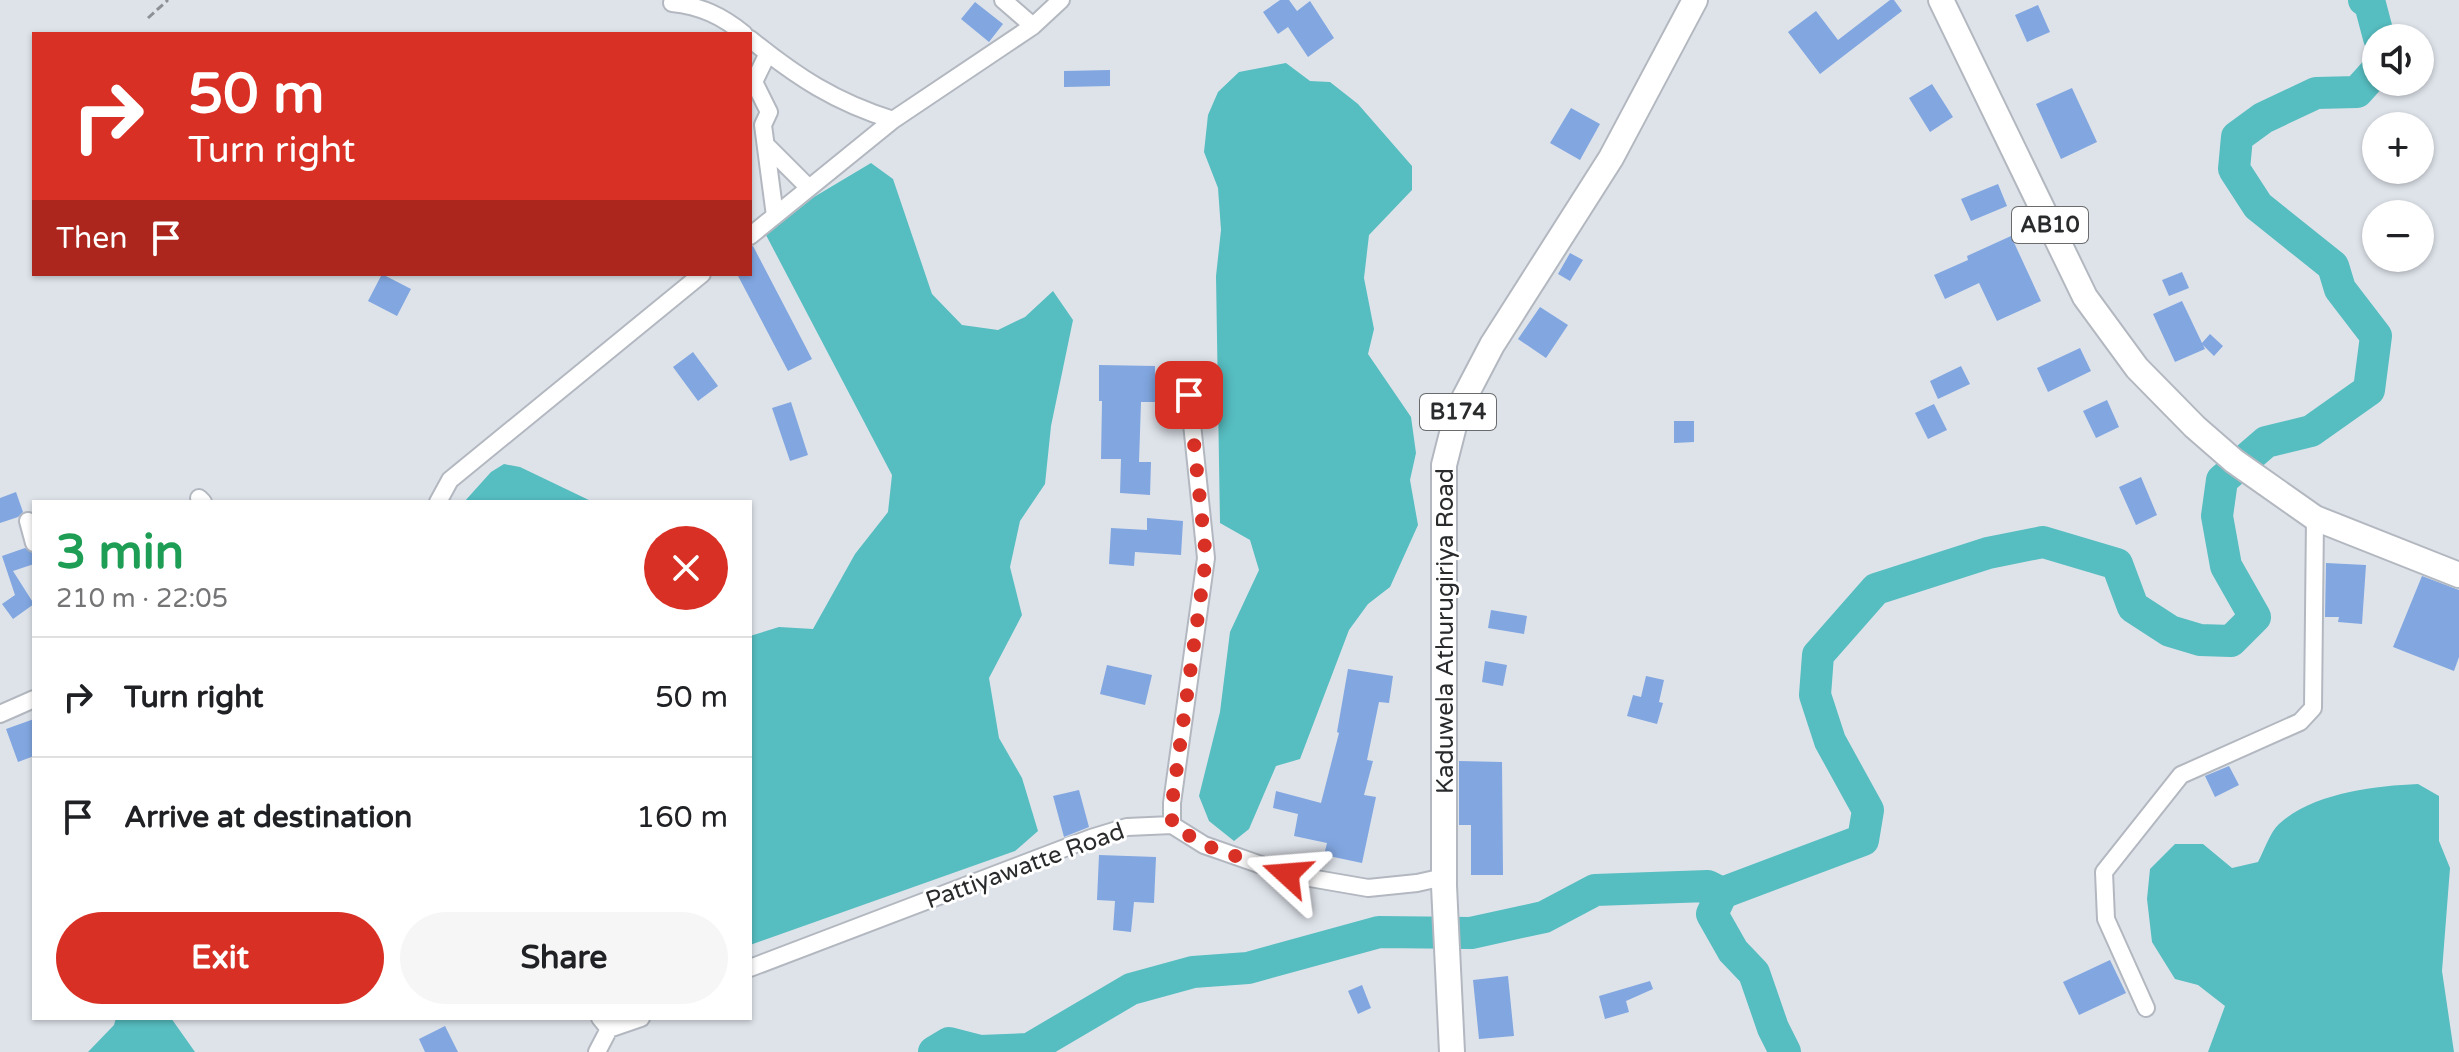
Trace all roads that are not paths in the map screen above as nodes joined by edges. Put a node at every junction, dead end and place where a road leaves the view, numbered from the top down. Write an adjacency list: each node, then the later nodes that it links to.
1 (1003, 0): 6 (street)
2 (1061, 0): 6 (street)
3 (1695, 0): 25 (main road, Kaduwela Athurugiriya Road / B174)
4 (1941, 0): 18 (main road, AB10)
5 (672, 3): 7 (street)
6 (1033, 26): 10 (street)
7 (742, 32)
8 (752, 41): 9 (street)
9 (768, 53): 10 (street); 11 (street)
10 (893, 120): 12 (street)
11 (766, 145): 12 (street); 13 (street)
12 (809, 188): 13 (street)
13 (775, 216): 14 (street)
14 (752, 234)
15 (700, 276): 17 (street)
16 (1189, 395): 24 (street)
17 (439, 500)
18 (2315, 518): 21 (main road, AB10); 27 (street)
19 (28, 521): 20 (street)
20 (32, 536)
21 (2459, 575)
22 (32, 700): 23 (street)
23 (0, 714)
24 (1172, 825): 25 (street); 26 (street, Pattiyawatte Road)
25 (1444, 881): 31 (main road, Kaduwela Athurugiriya Road / B174)
26 (752, 967)
27 (2146, 1008)
28 (626, 1020): 29 (street)
29 (604, 1023): 30 (street)
30 (597, 1052)
31 (1452, 1052)

